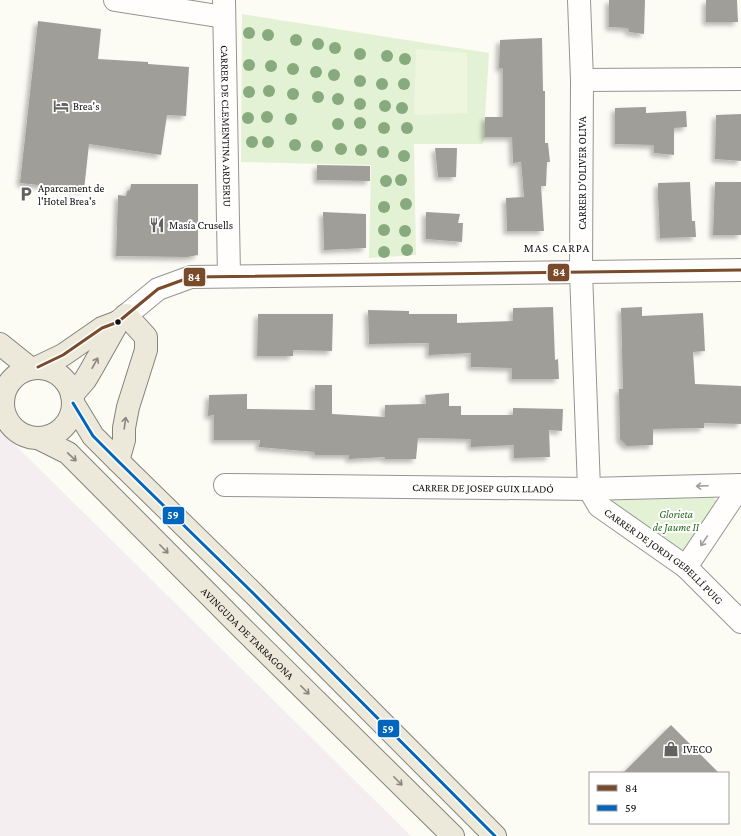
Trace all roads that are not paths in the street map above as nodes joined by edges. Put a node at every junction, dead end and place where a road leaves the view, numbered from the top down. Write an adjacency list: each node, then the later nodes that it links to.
1 (116, 0): 3 (street)
2 (579, 0): 5 (street, CARRER D'OLIVER OLIVA)
3 (224, 8): 8 (street, CARRER DE CLEMENTINA ARDERIU)
4 (741, 79): 5 (street)
5 (582, 80): 7 (street, CARRER D'OLIVER OLIVA)
6 (741, 270): 7 (street)
7 (581, 272): 8 (street); 18 (street, CARRER D'OLIVER OLIVA)
8 (229, 276): 9 (street)
9 (122, 319): 11 (main road); 13 (main road, one-way to 9); 15 (main road, one-way to 9)
10 (0, 344): 11 (main road)
11 (34, 368): 12 (main road); 13 (main road)
12 (1, 399): 14 (main road)
13 (73, 399): 14 (main road); 15 (main road)
14 (38, 438): 21 (main road, AVINGUDA DE TARRAGONA, one-way to 21)
15 (118, 461): 22 (main road)
16 (225, 485): 18 (street, CARRER DE JOSEP GUIX LLADÓ)
17 (741, 485): 18 (street, CARRER DE JOSEP GUIX LLADÓ, one-way to 18); 19 (street, one-way to 19)
18 (590, 489): 19 (street, CARRER DE JORDI GEBELLÍ PUIG)
19 (686, 567): 20 (street, CARRER DE JORDI GEBELLÍ PUIG)
20 (741, 622)
21 (453, 836)
22 (495, 836)

